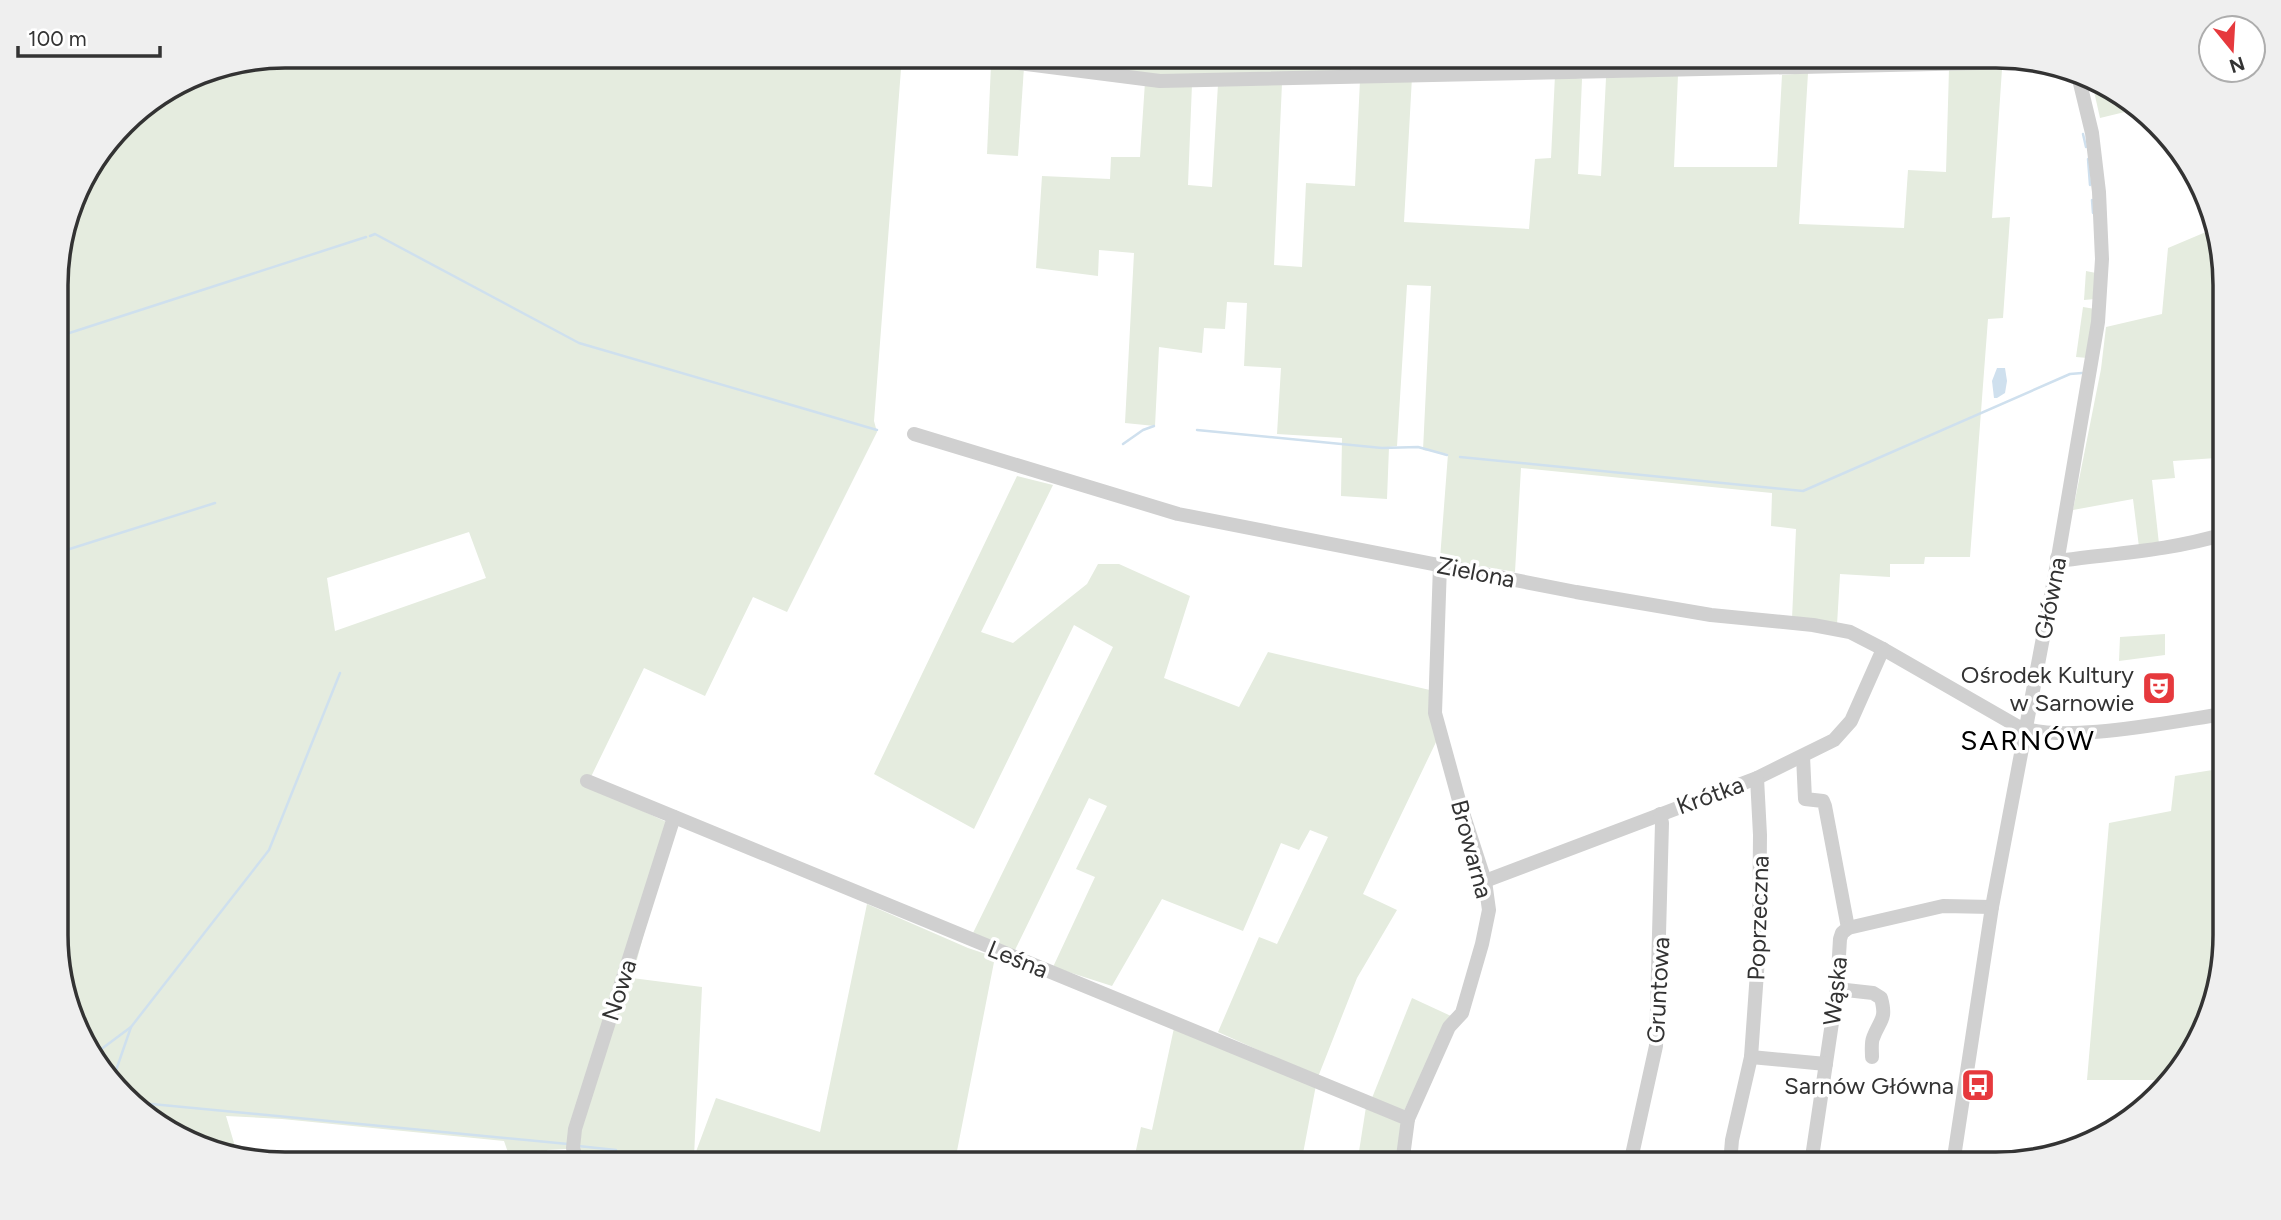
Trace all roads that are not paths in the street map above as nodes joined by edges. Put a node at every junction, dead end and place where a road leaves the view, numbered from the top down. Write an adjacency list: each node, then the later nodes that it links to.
1 (1058, 68): 4 (street)
2 (1419, 68): 4 (street)
3 (1745, 68): 4 (street)
4 (1419, 75)
5 (2081, 86): 8 (street, Główna)
6 (914, 435): 9 (street, Zielona)
7 (2213, 538): 8 (street)
8 (2057, 558): 12 (street, Główna)
9 (1440, 565): 10 (street, Zielona); 18 (street, Browarna)
10 (1883, 649): 12 (street, Zielona); 13 (street, Krótka)
11 (2213, 716): 12 (street)
12 (2026, 729): 19 (street, Główna)
13 (1803, 756): 14 (street, Krótka); 20 (street, Wąska)
14 (1757, 778): 16 (street, Krótka); 22 (street, Poprzeczna)
15 (587, 781): 17 (street, Leśna)
16 (1660, 814): 18 (street, Krótka); 27 (street, Gruntowa)
17 (674, 817): 25 (street, Leśna); 31 (street, Nowa)
18 (1485, 881): 25 (street, Browarna)
19 (1992, 907): 20 (street); 30 (street, Główna)
20 (1848, 928): 21 (street, Wąska)
21 (1836, 989): 23 (street); 24 (street, Wąska)
22 (1751, 1057): 24 (street); 28 (street, Poprzeczna)
23 (1872, 1057)
24 (1826, 1064): 29 (street, Wąska)
25 (1408, 1119): 26 (street)
26 (1404, 1151)
27 (1633, 1151)
28 (1731, 1151)
29 (1813, 1151)
30 (1955, 1151)
31 (574, 1152)

